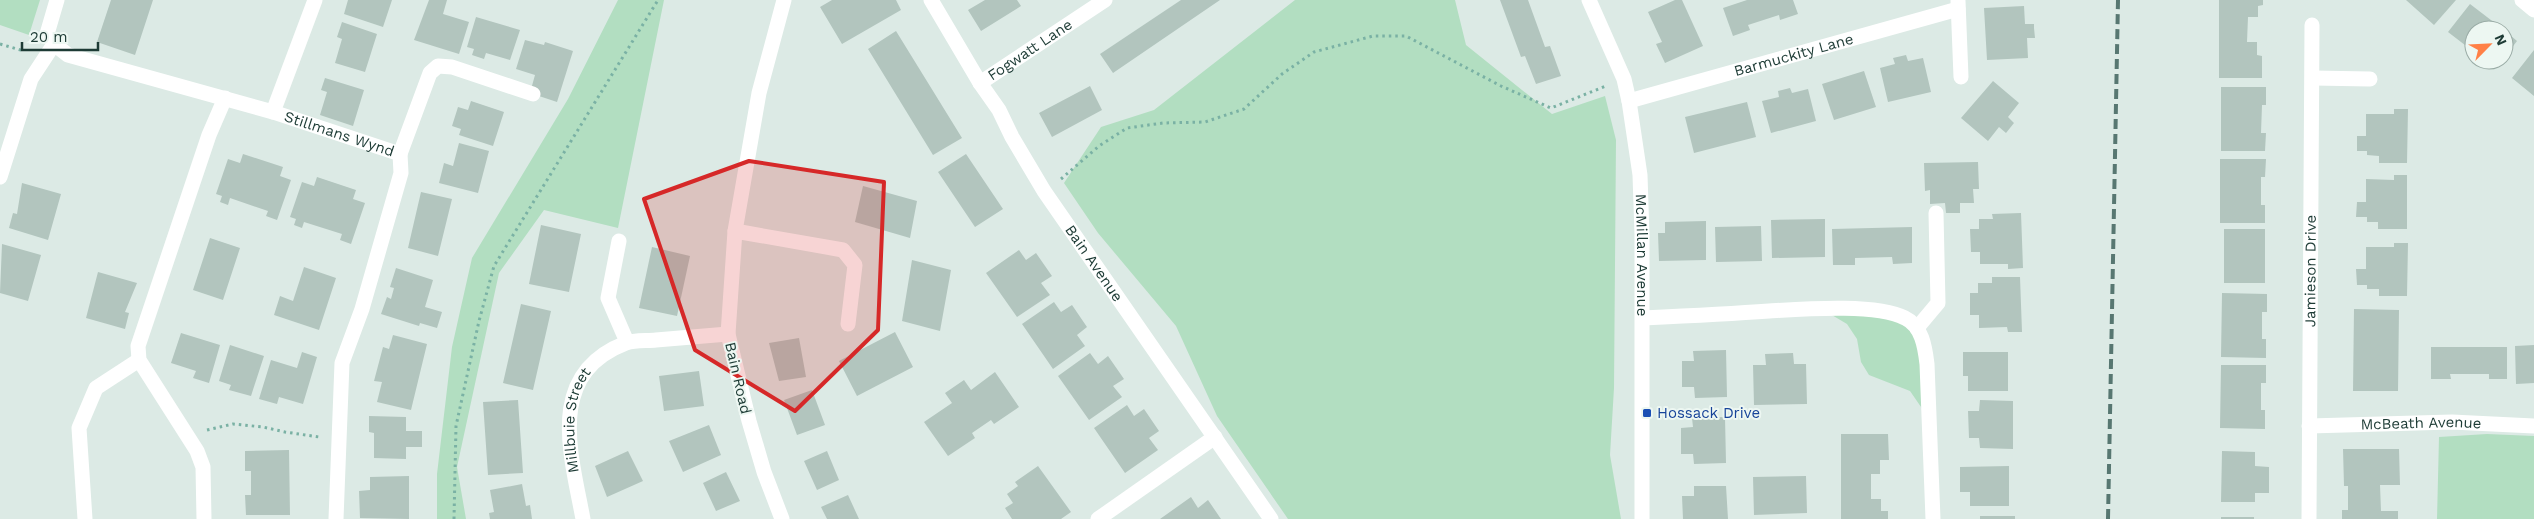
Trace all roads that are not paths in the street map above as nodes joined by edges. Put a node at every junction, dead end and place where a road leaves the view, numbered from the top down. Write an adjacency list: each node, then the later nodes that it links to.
1 (57, 0): 11 (street)
2 (315, 0): 19 (street)
3 (784, 0): 23 (street, Bain Road)
4 (931, 0): 15 (street, Bain Avenue)
5 (1105, 0): 15 (street, Fogwatt Lane)
6 (1589, 0): 18 (street, McMillan Avenue)
7 (2522, 0): 9 (street)
8 (1958, 5): 12 (street, Barmuckity Lane); 18 (street, Barmuckity Lane)
9 (2534, 10)
10 (2312, 25): 13 (street, Jamieson Drive)
11 (54, 44): 17 (street, Stillmans Wynd); 21 (street)
12 (1961, 76)
13 (2313, 78): 14 (street); 31 (street, Jamieson Drive)
14 (2370, 79)
15 (980, 83): 33 (street, Bain Avenue)
16 (532, 94): 20 (street)
17 (225, 98): 19 (street, Stillmans Wynd); 30 (street)
18 (1629, 101): 25 (street, McMillan Avenue)
19 (273, 112): 20 (street, Stillmans Wynd)
20 (400, 154): 36 (street, Stillmans Wynd)
21 (0, 177)
22 (1936, 213): 27 (street)
23 (735, 231): 26 (street); 28 (street, Bain Road)
24 (619, 241): 29 (street)
25 (1643, 318): 27 (street); 41 (street, McMillan Avenue)
26 (848, 324)
27 (1917, 328): 42 (street)
28 (728, 334): 29 (street, Millbuie Street); 38 (street, Bain Road)
29 (627, 342): 37 (street, Millbuie Street)
30 (139, 360): 34 (street); 35 (street)
31 (2309, 426): 32 (street, McBeath Avenue); 43 (street, Jamieson Drive)
32 (2534, 426)
33 (1215, 437): 39 (street); 40 (street, Bain Avenue)
34 (84, 519)
35 (204, 519)
36 (336, 519)
37 (583, 519)
38 (782, 519)
39 (1098, 519)
40 (1271, 519)
41 (1642, 519)
42 (1933, 519)
43 (2310, 519)

